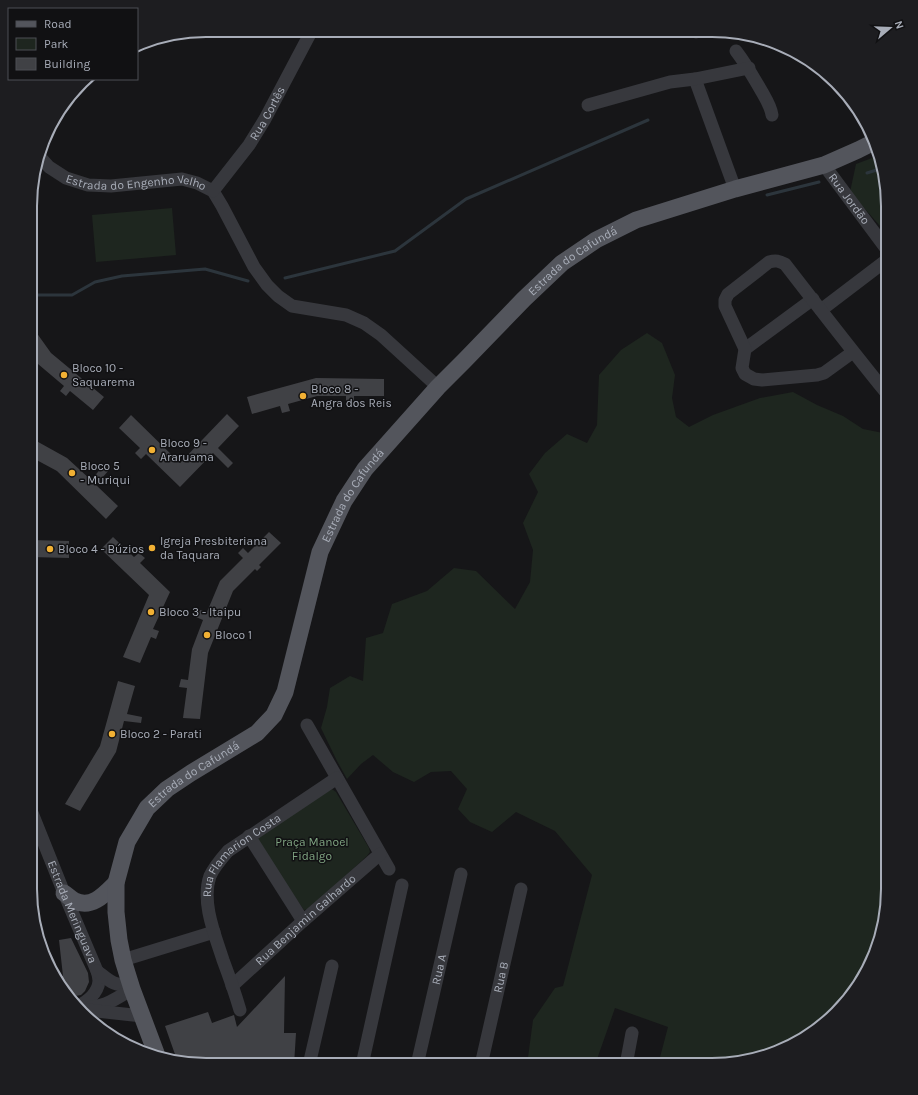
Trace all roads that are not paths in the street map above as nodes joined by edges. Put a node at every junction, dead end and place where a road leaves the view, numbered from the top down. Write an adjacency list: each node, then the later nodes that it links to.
1 (308, 37): 11 (street, Rua Cortês)
2 (736, 51): 3 (street)
3 (749, 68): 4 (street); 6 (street)
4 (695, 79): 5 (street); 10 (street)
5 (588, 105)
6 (772, 115)
7 (869, 144): 9 (main road, Estrada do Cafundá)
8 (43, 161): 11 (street, Estrada do Engenho Velho)
9 (824, 165): 10 (main road, Estrada do Cafundá); 12 (street, Rua Jordão)
10 (735, 189): 19 (main road, Estrada do Cafundá)
11 (213, 191): 19 (street, Estrada do Engenho Velho)
12 (881, 242)
13 (881, 264): 15 (street)
14 (812, 299): 15 (street); 16 (street); 16 (street)
15 (821, 310): 17 (street)
16 (745, 349): 17 (street)
17 (853, 352): 18 (street)
18 (881, 386)
19 (438, 387): 27 (main road, Estrada do Cafundá)
20 (307, 725): 21 (street)
21 (337, 778): 23 (street, Rua Flamarion Costa); 24 (street)
22 (37, 826): 30 (street, Estrada Meringuava)
23 (249, 836): 31 (street); 32 (street, Rua Flamarion Costa)
24 (380, 854): 25 (street); 31 (street, Rua Benjamin Galhardo)
25 (389, 869)
26 (461, 874): 47 (street, Rua A)
27 (116, 883): 30 (main road); 33 (main road, Estrada do Cafundá)
28 (402, 885): 46 (street)
29 (521, 890): 48 (street, Rua B)
30 (64, 893): 35 (street, Estrada Meringuava)
31 (303, 921): 36 (street, Rua Benjamin Galhardo)
32 (214, 932): 33 (street); 36 (street, Rua Flamarion Costa)
33 (123, 960): 37 (main road, Estrada do Cafundá)
34 (332, 966): 45 (street)
35 (97, 971): 37 (street, Estrada Meringuava); 38 (street, Estrada Meringuava)
36 (232, 986): 41 (street, Rua Flamarion Costa)
37 (131, 987): 39 (street); 42 (main road, Estrada do Cafundá)
38 (82, 1004)
39 (85, 1007)
40 (86, 1009): 42 (street)
41 (240, 1010)
42 (142, 1016): 44 (main road, Estrada do Cafundá)
43 (632, 1033): 49 (street)
44 (155, 1050)
45 (311, 1058)
46 (364, 1058)
47 (419, 1058)
48 (483, 1058)
49 (627, 1058)

